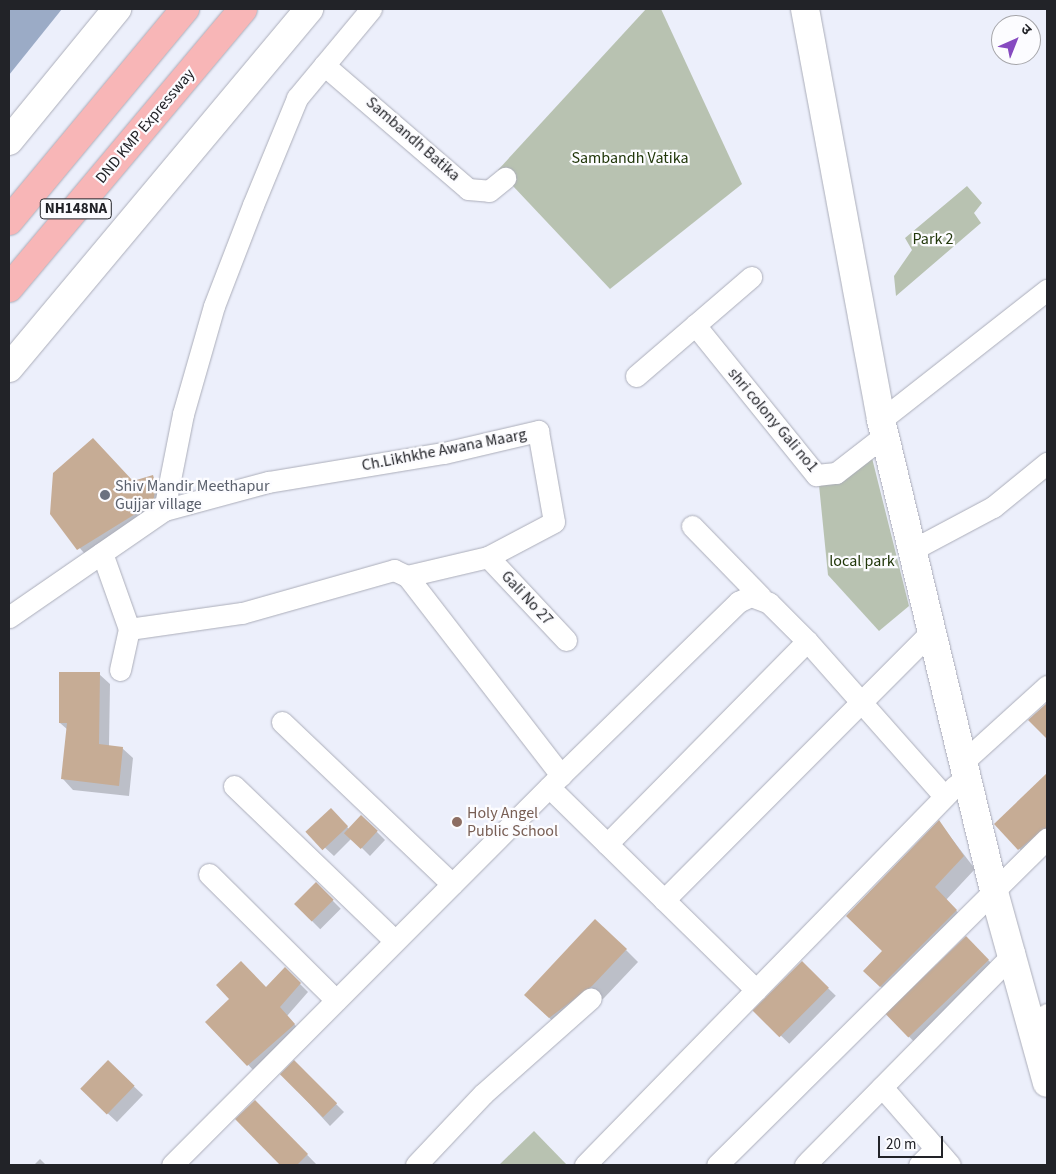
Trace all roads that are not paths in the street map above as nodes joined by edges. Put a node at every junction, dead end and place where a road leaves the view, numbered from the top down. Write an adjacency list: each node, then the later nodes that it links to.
1 (117, 9): 8 (street)
2 (185, 9): 10 (highway, NH148NA)
3 (243, 9): 12 (highway, DND KMP Expressway / NH148NA)
4 (309, 9): 15 (street)
5 (371, 9): 7 (street)
6 (805, 9): 17 (street)
7 (324, 65): 9 (street, Sambandh Batika); 19 (street)
8 (9, 141)
9 (505, 178)
10 (9, 221)
11 (751, 277): 14 (street)
12 (9, 288)
13 (1047, 290): 17 (street)
14 (695, 326): 16 (street); 17 (street, shri colony Gali no1)
15 (9, 368)
16 (636, 376)
17 (883, 428): 21 (street)
18 (1047, 463): 21 (street)
19 (164, 510): 22 (street); 23 (street, Ch.Likhkhe Awana Maarg)
20 (692, 526): 25 (street)
21 (912, 550): 28 (street)
22 (102, 553): 26 (street); 27 (street)
23 (488, 557): 24 (street, Ch.Likhkhe Awana Maarg); 29 (street, Gali No 27)
24 (407, 576): 27 (street); 36 (street)
25 (761, 597): 30 (street); 36 (street)
26 (9, 617)
27 (129, 629): 31 (street)
28 (931, 632): 33 (street); 35 (street)
29 (566, 640)
30 (808, 641): 33 (street); 40 (street)
31 (120, 670)
32 (1047, 686): 35 (street)
33 (864, 702): 38 (street); 44 (street)
34 (282, 722): 42 (street)
35 (964, 769): 38 (street); 43 (street)
36 (555, 781): 40 (street); 42 (street)
37 (234, 786): 45 (street)
38 (944, 796): 47 (street)
39 (1047, 838): 43 (street)
40 (607, 844): 44 (street)
41 (209, 874): 49 (street)
42 (452, 884): 45 (street)
43 (994, 892): 46 (street); 57 (street)
44 (664, 900): 47 (street)
45 (395, 941): 49 (street)
46 (1014, 953): 50 (street); 52 (street)
47 (756, 990): 56 (street)
48 (591, 998): 55 (street)
49 (336, 1000): 54 (street)
50 (1040, 1021): 51 (street)
51 (1047, 1083)
52 (882, 1087): 53 (street); 58 (street)
53 (935, 1150): 59 (street); 60 (street)
54 (172, 1165)
55 (416, 1165)
56 (585, 1165)
57 (717, 1165)
58 (805, 1165)
59 (919, 1165)
60 (950, 1165)

